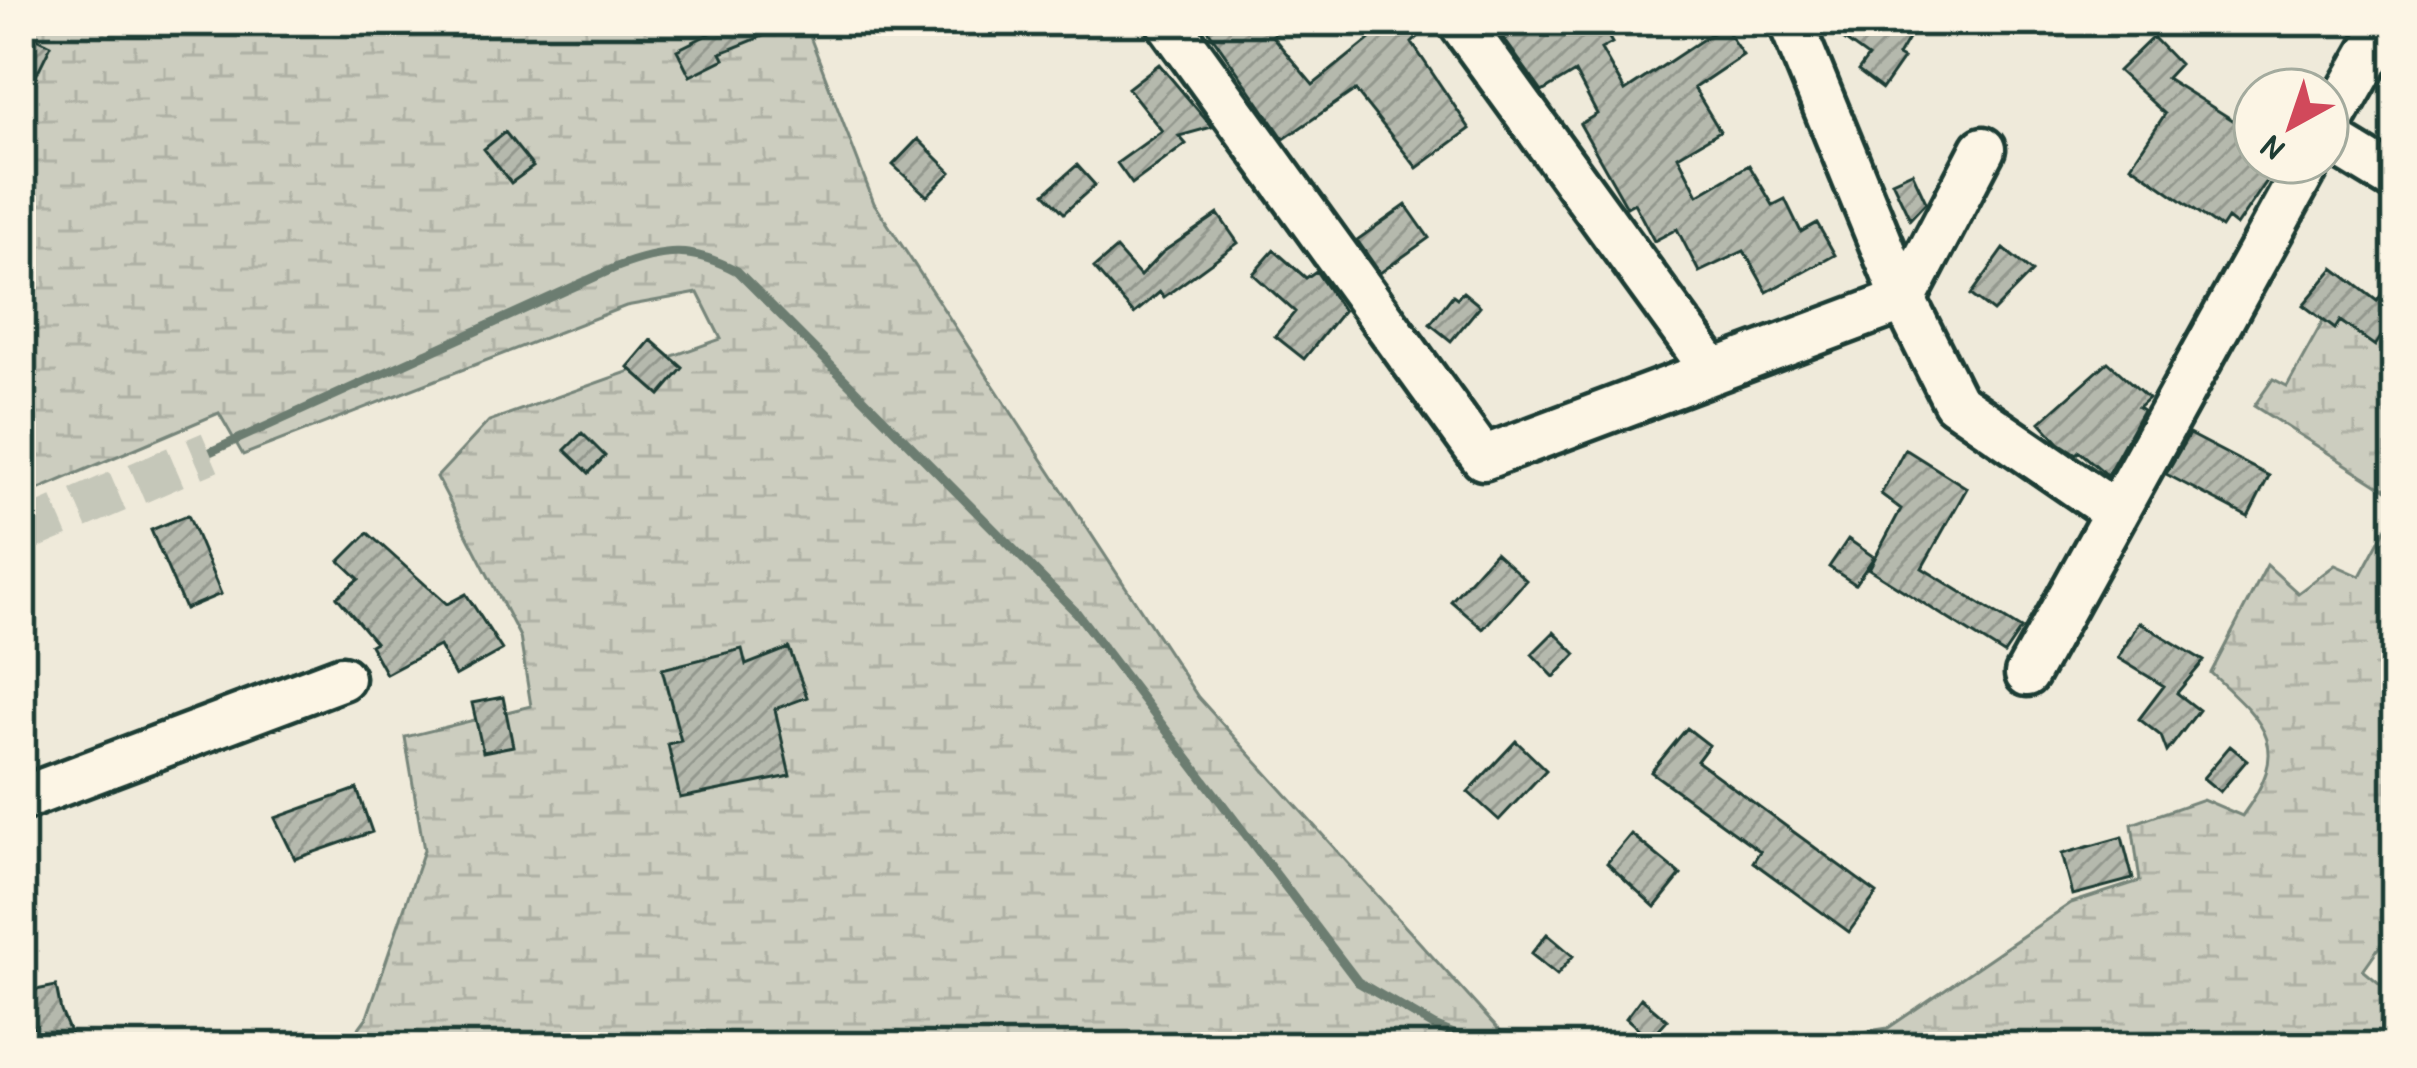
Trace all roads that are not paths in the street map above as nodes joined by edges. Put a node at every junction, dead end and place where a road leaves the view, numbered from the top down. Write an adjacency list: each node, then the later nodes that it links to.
1 (1167, 21): 11 (street)
2 (1459, 21): 11 (street)
3 (1790, 21): 10 (street)
4 (2390, 21): 5 (street)
5 (2351, 91)
6 (1983, 149): 10 (street)
7 (2351, 150): 8 (street)
8 (2396, 180)
9 (2296, 186): 12 (street)
10 (1904, 300): 11 (street); 12 (street)
11 (1713, 371)
12 (2115, 512): 13 (street)
13 (2027, 674)
14 (342, 678): 15 (street)
15 (21, 799)

